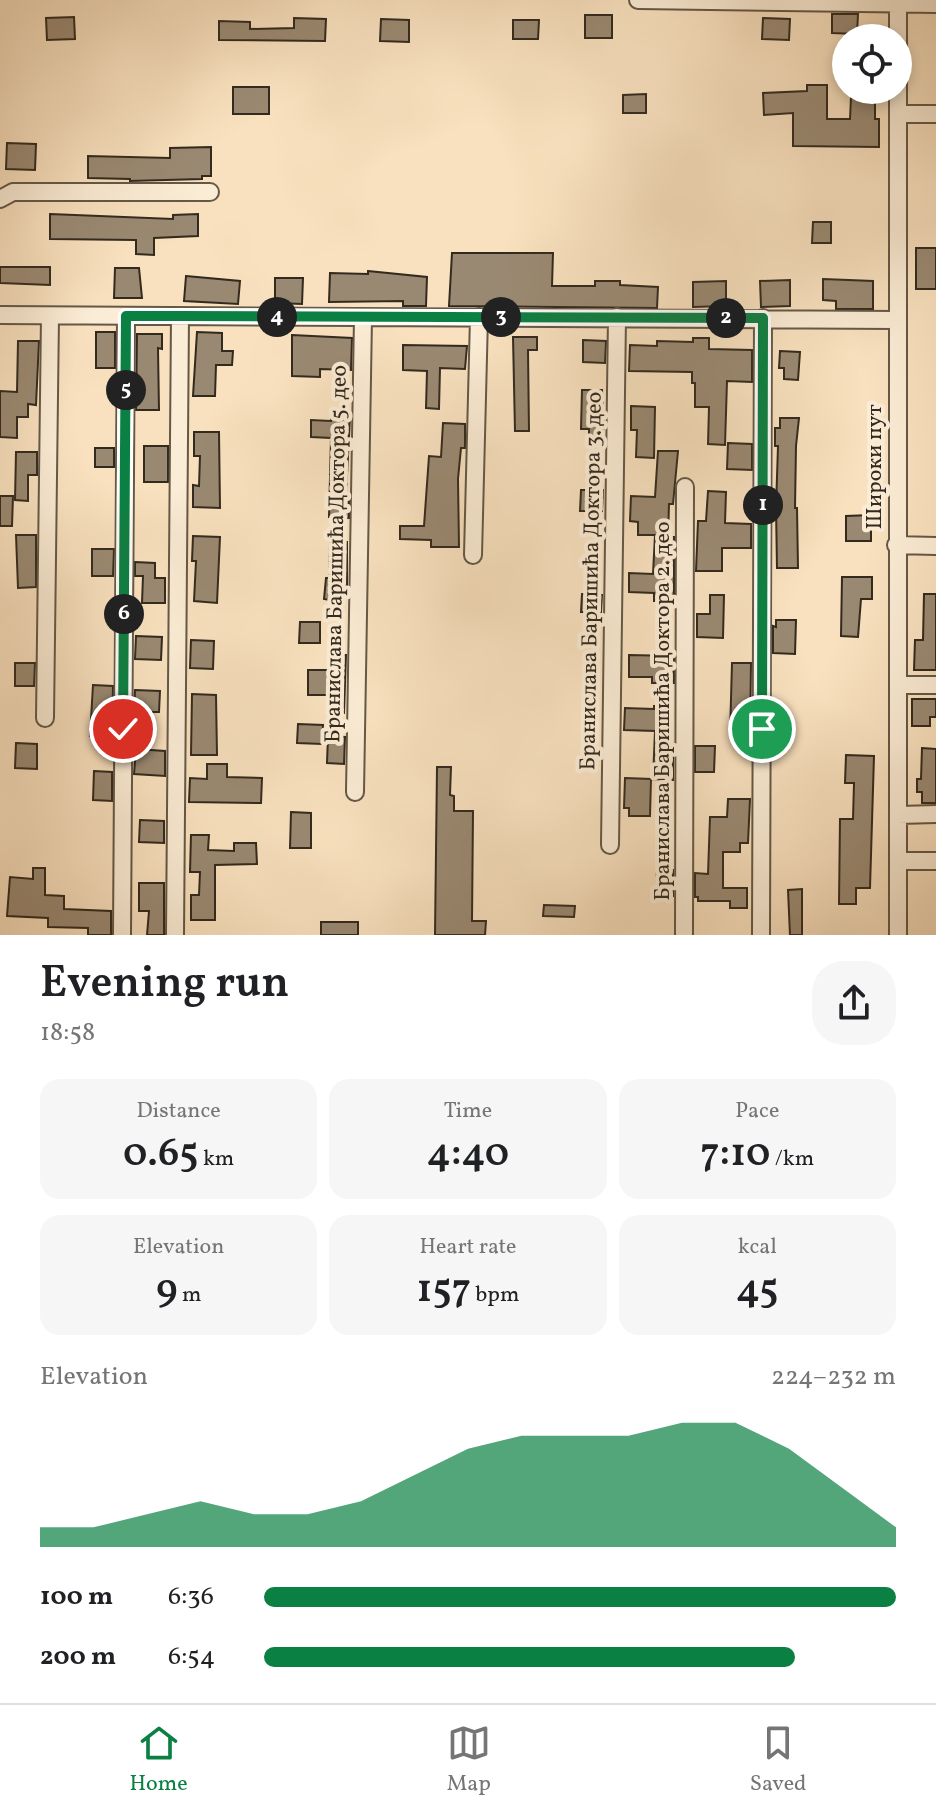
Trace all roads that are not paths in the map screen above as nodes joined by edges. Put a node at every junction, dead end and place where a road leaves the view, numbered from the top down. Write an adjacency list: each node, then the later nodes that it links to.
1 (638, 0): 2 (street)
2 (898, 2): 3 (street); 4 (street, Широки пут)
3 (936, 4)
4 (898, 114): 5 (street); 16 (street, Широки пут)
5 (936, 114)
6 (210, 192): 7 (street)
7 (0, 199)
8 (0, 315): 9 (street)
9 (50, 316): 10 (street); 23 (street)
10 (126, 316): 11 (street); 30 (street)
11 (180, 316): 14 (street); 31 (street)
12 (479, 317): 13 (street); 14 (street); 20 (street)
13 (617, 317): 15 (street); 27 (street, Бранислава Баришића Доктора 3. део)
14 (363, 318): 24 (street, Бранислава Баришића Доктора 5. део)
15 (763, 318): 16 (street); 33 (street)
16 (898, 320): 18 (street, Широки пут)
17 (685, 487): 32 (street, Бранислава Баришића Доктора 2. део)
18 (896, 545): 19 (street); 21 (street, Широки пут)
19 (936, 546)
20 (473, 555)
21 (899, 685): 22 (street); 26 (street, Широки пут)
22 (936, 685)
23 (45, 718)
24 (355, 792)
25 (936, 814): 26 (street)
26 (899, 815): 28 (street, Широки пут)
27 (610, 845)
28 (898, 861): 29 (street); 34 (street, Широки пут)
29 (936, 861)
30 (122, 935)
31 (175, 935)
32 (684, 935)
33 (761, 935)
34 (898, 935)

